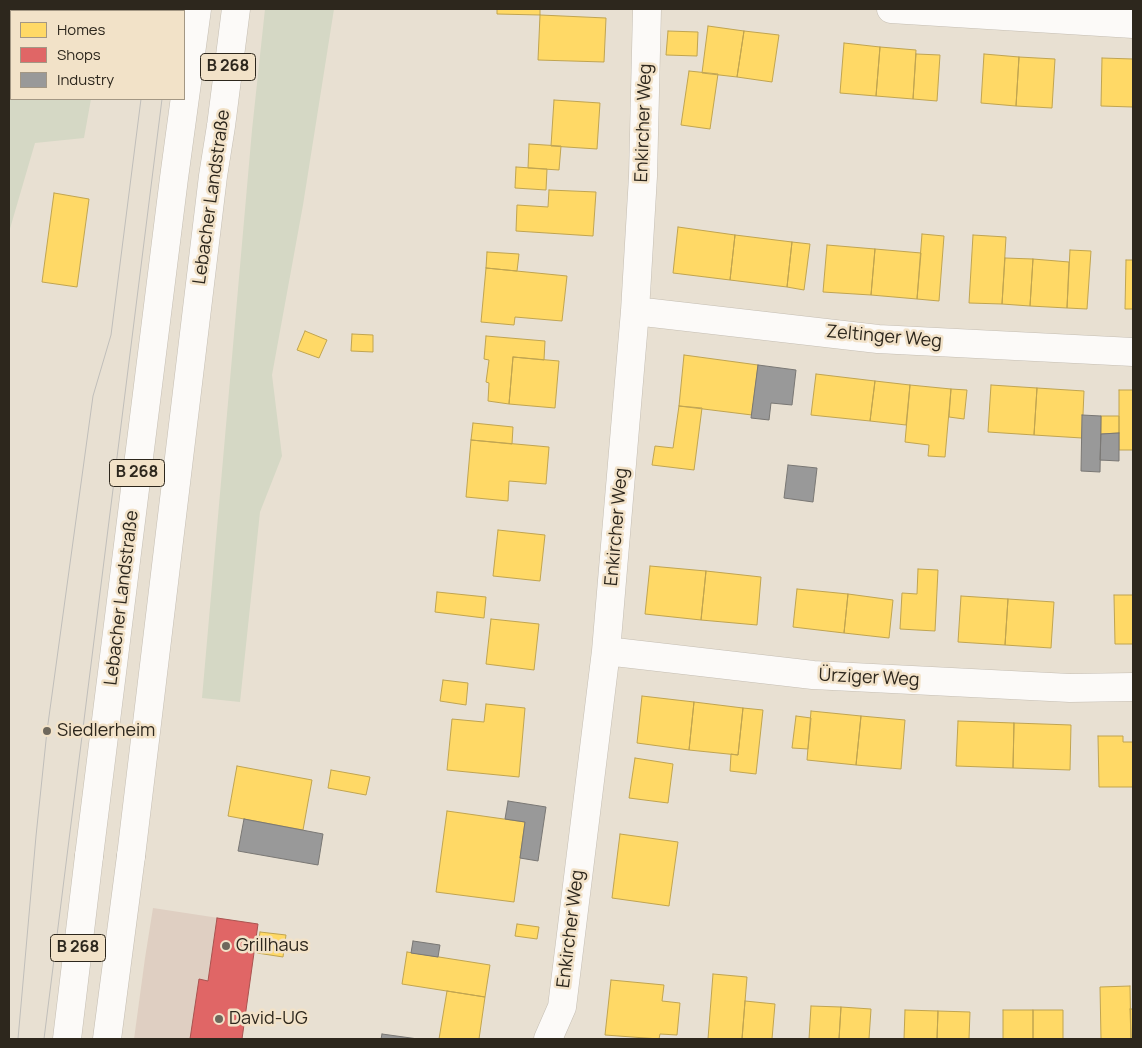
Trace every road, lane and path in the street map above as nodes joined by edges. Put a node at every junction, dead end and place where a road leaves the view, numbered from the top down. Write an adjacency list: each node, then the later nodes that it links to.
1 (197, 9): 6 (main road, Lebacher Landstraße / B 268)
2 (236, 9): 13 (main road, Lebacher Landstraße / B 268)
3 (647, 9): 8 (main road, Enkircher Weg)
4 (891, 9): 5 (main road)
5 (1133, 24)
6 (185, 97)
7 (185, 100): 12 (main road, Lebacher Landstraße / B 268)
8 (636, 311): 9 (main road, Zeltinger Weg); 10 (main road, Enkircher Weg)
9 (1133, 352)
10 (606, 651): 11 (main road, Ürziger Weg); 14 (main road, Enkircher Weg)
11 (1133, 687)
12 (67, 1039)
13 (107, 1039)
14 (548, 1039)

